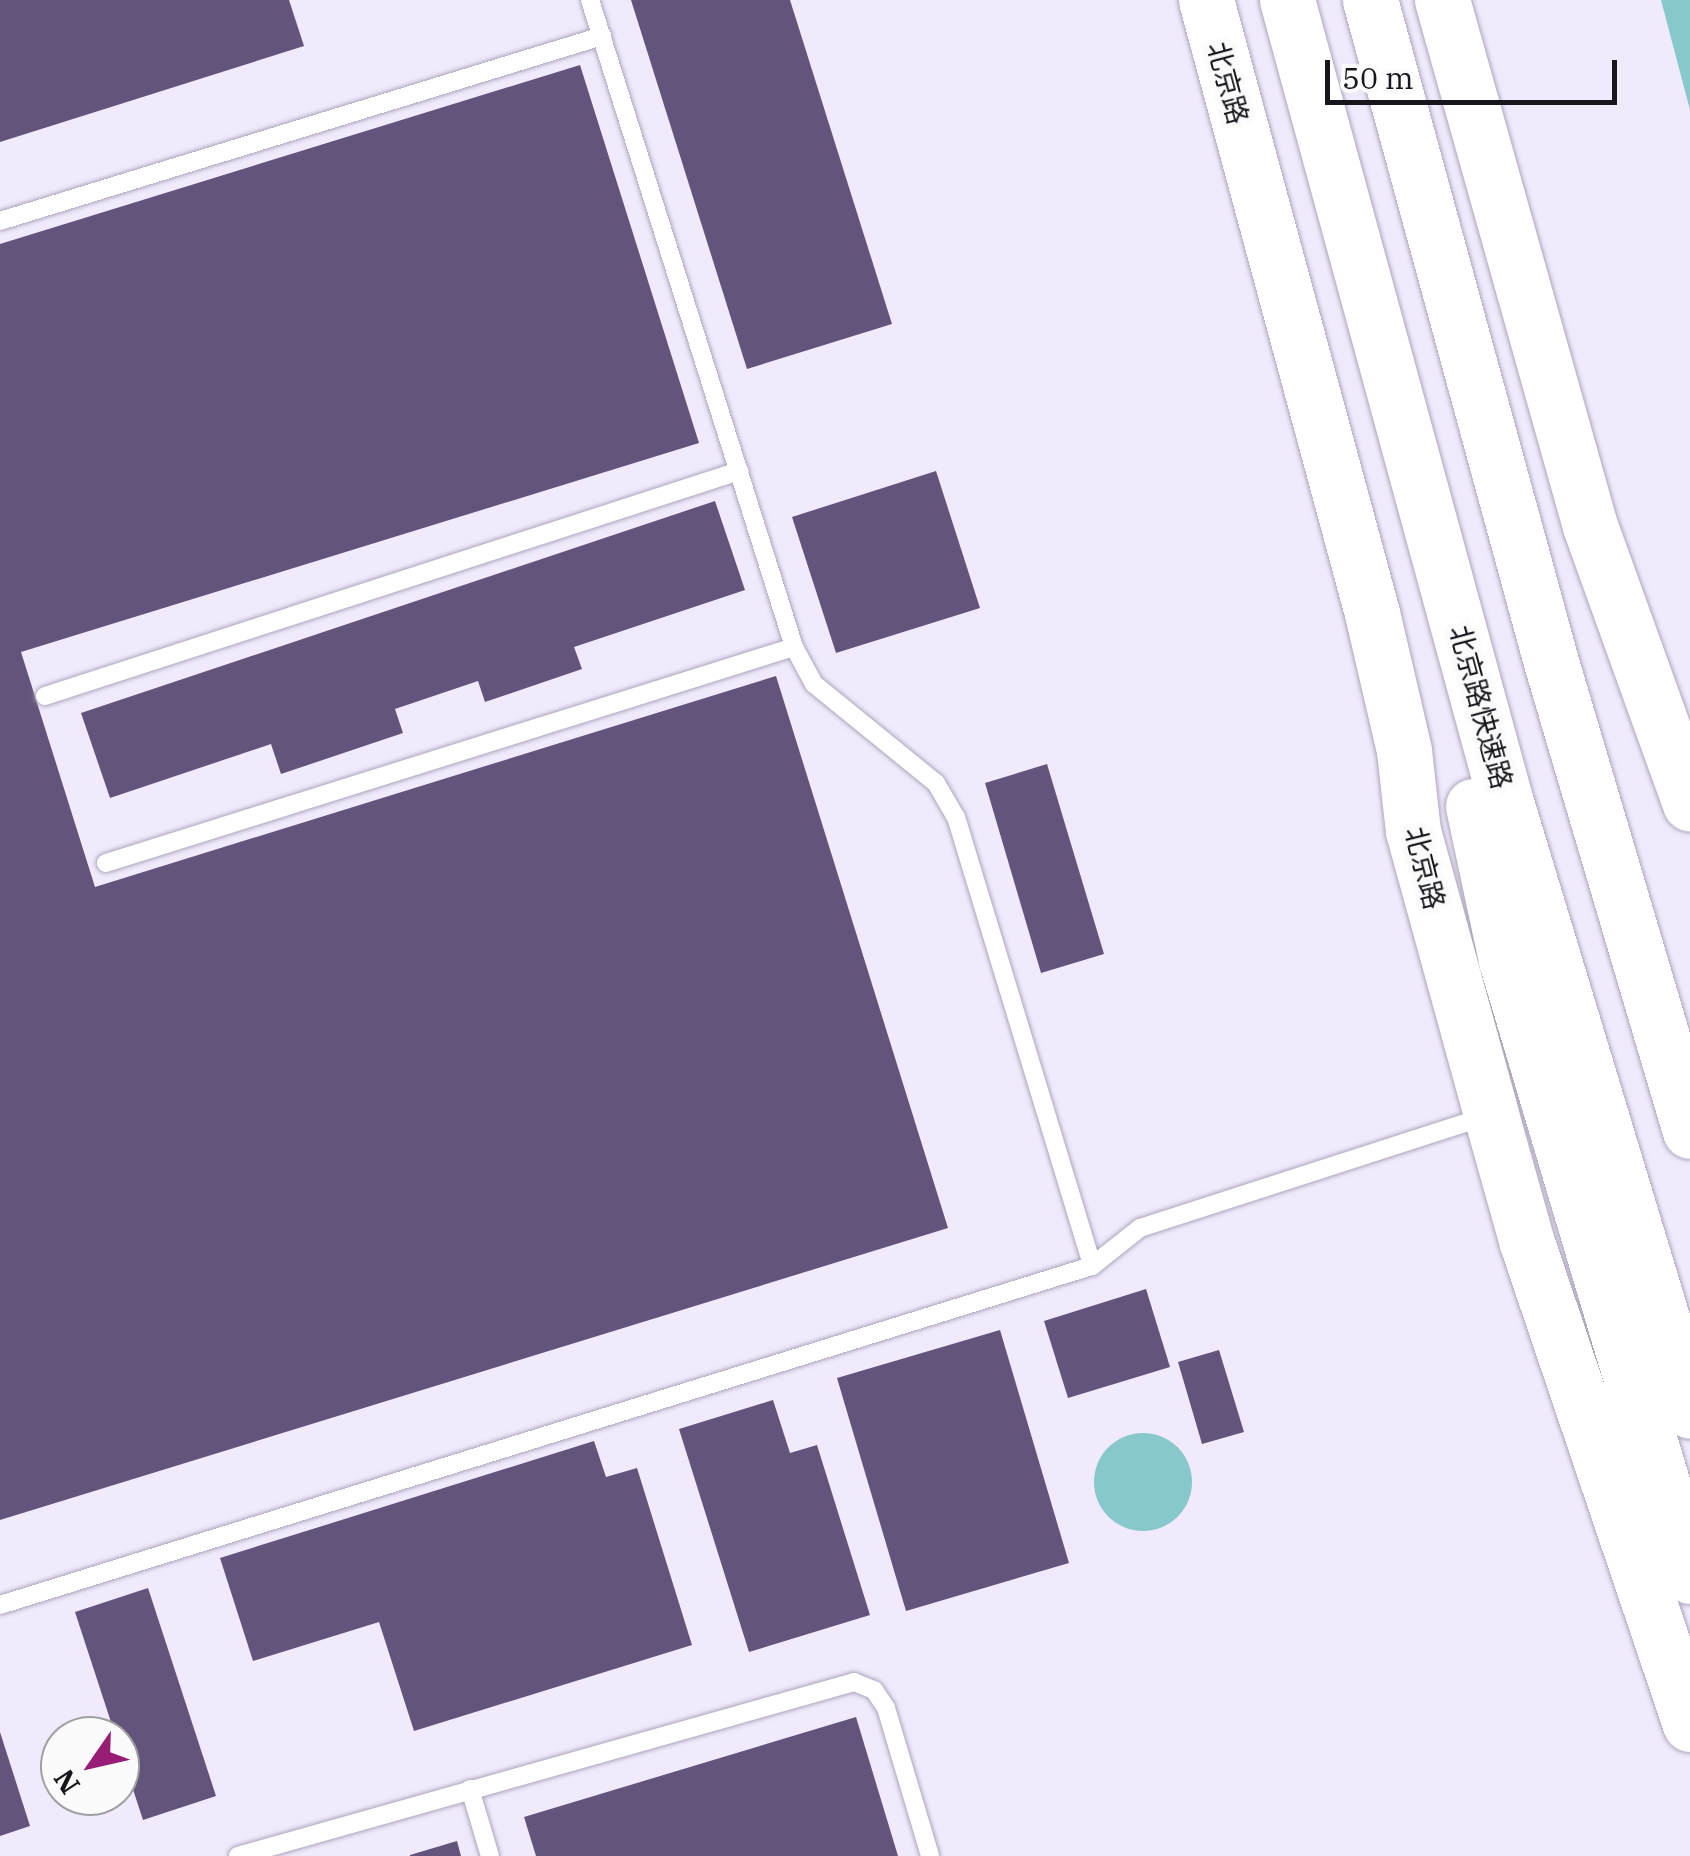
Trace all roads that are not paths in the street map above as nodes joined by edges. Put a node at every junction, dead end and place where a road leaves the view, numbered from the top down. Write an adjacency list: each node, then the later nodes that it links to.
1 (590, 0): 6 (lane)
2 (1206, 0): 16 (main road, 北京路)
3 (1287, 0): 9 (main road, 北京路快速路)
4 (1370, 0): 11 (main road)
5 (1442, 0): 13 (main road)
6 (602, 36): 7 (lane); 8 (lane)
7 (0, 222)
8 (739, 471): 10 (lane); 12 (lane)
9 (1422, 482): 19 (main road, 北京路快速路); 20 (main road)
10 (794, 646): 14 (lane); 18 (lane)
11 (1550, 662): 15 (main road); 17 (main road)
12 (46, 696)
13 (1690, 804)
14 (106, 862)
15 (1690, 1010)
16 (1491, 1115): 18 (lane); 22 (main road, 北京路)
17 (1690, 1131)
18 (1092, 1266): 21 (lane)
19 (1690, 1410)
20 (1690, 1576)
21 (0, 1606)
22 (1690, 1724)
23 (470, 1789): 24 (lane); 25 (lane); 26 (lane)
24 (238, 1856)
25 (490, 1856)
26 (930, 1856)

